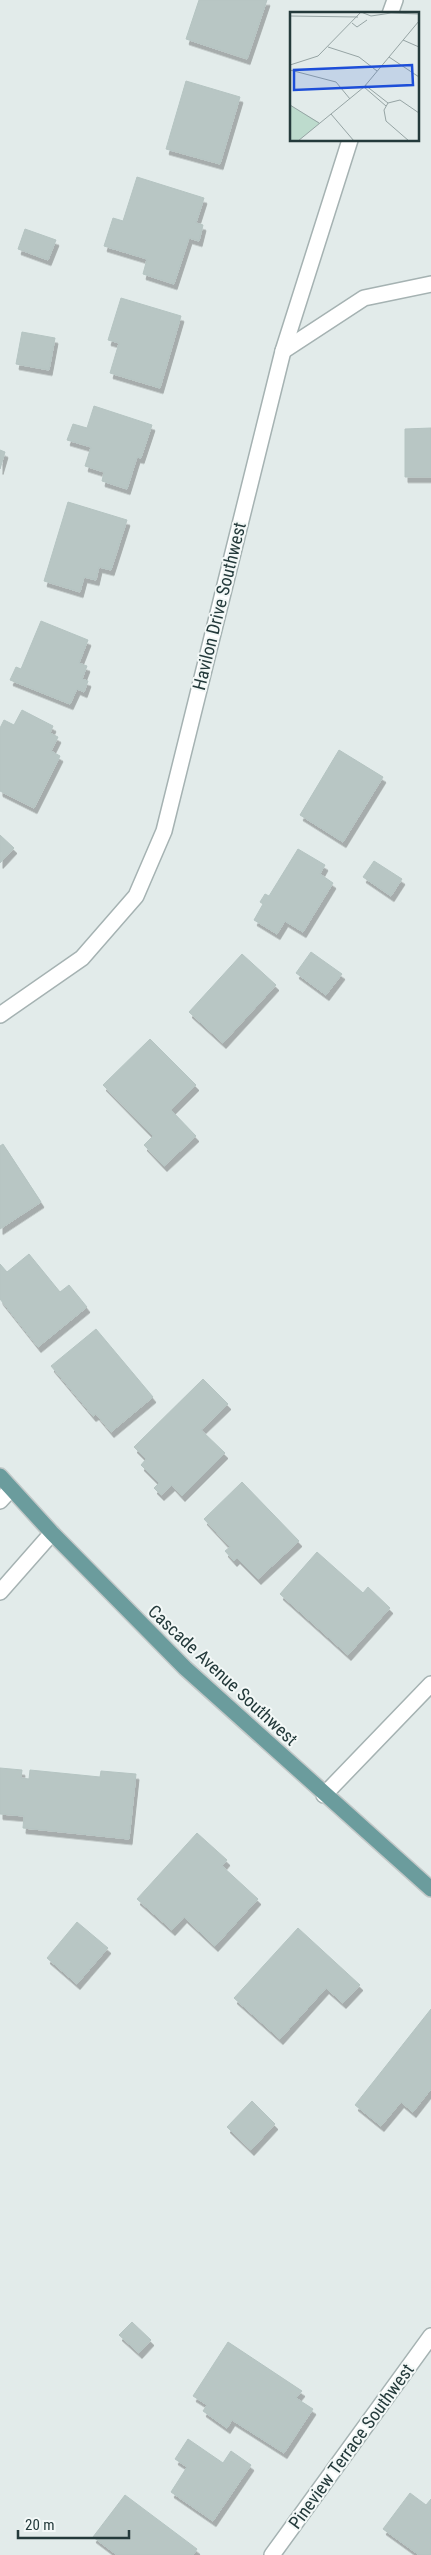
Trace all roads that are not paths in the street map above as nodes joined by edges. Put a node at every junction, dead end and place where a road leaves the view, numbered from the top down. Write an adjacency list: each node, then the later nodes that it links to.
1 (395, 0): 2 (street)
2 (391, 12)
3 (350, 141): 5 (street, Havilon Drive Southwest)
4 (431, 284): 5 (street)
5 (282, 351): 6 (street, Havilon Drive Southwest)
6 (0, 1015)
7 (0, 1476): 8 (main road, Cascade Avenue Southwest)
8 (11, 1489): 9 (street); 10 (main road, Cascade Avenue Southwest)
9 (0, 1501)
10 (52, 1533): 11 (street); 13 (main road, Cascade Avenue Southwest)
11 (0, 1592)
12 (431, 1684): 13 (street)
13 (324, 1795): 14 (main road, Cascade Avenue Southwest)
14 (431, 1889)
15 (431, 2336): 16 (street, Pineview Terrace Southwest)
16 (272, 2555)

